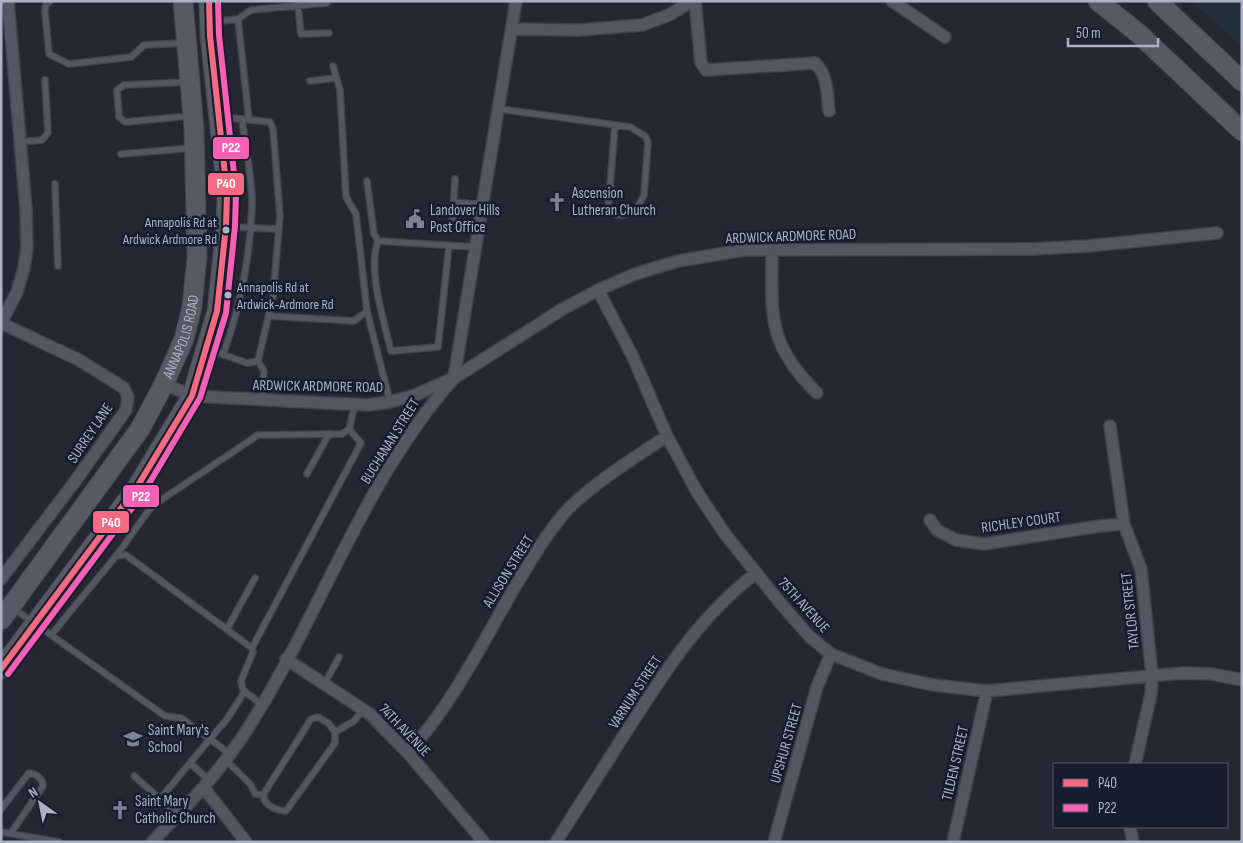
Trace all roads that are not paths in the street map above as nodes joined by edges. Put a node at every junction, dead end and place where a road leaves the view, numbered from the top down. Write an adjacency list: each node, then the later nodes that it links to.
1 (8, 1): 31 (street)
2 (50, 1): 17 (lane)
3 (183, 1): 17 (main road, ANNAPOLIS ROAD)
4 (209, 1): 13 (main road, ANNAPOLIS ROAD)
5 (516, 1): 14 (street)
6 (694, 1): 14 (street); 25 (street)
7 (892, 1): 16 (street)
8 (1098, 1): 30 (main road)
9 (1157, 1): 21 (main road)
10 (327, 3): 11 (lane)
11 (298, 6): 12 (lane); 15 (lane)
12 (238, 19): 13 (lane); 28 (lane)
13 (210, 23): 27 (main road, ANNAPOLIS ROAD)
14 (512, 29): 24 (street)
15 (329, 32)
16 (945, 37)
17 (186, 42): 23 (main road, ANNAPOLIS ROAD)
18 (332, 66): 19 (lane)
19 (336, 78): 22 (lane); 50 (lane)
20 (46, 80): 31 (lane)
21 (1242, 80)
22 (310, 81)
23 (190, 82): 26 (main road, ANNAPOLIS ROAD); 26 (lane)
24 (500, 108): 29 (lane); 38 (street)
25 (829, 111)
26 (192, 116): 32 (main road, ANNAPOLIS ROAD)
27 (218, 117): 28 (lane); 39 (main road, ANNAPOLIS ROAD)
28 (245, 119): 40 (lane); 41 (lane)
29 (615, 125): 29 (lane)
30 (1242, 131)
31 (20, 142): 52 (street)
32 (194, 148): 33 (lane); 56 (main road, ANNAPOLIS ROAD)
33 (121, 154)
34 (455, 179): 37 (lane)
35 (367, 181): 44 (lane)
36 (55, 184): 48 (lane)
37 (454, 202): 38 (lane); 42 (lane)
38 (483, 205): 46 (street)
39 (226, 226): 40 (lane); 53 (main road, ANNAPOLIS ROAD)
40 (249, 228): 41 (lane); 53 (lane)
41 (279, 229): 51 (lane)
42 (452, 230)
43 (1217, 232): 47 (street, ARDWICK ARDMORE ROAD)
44 (378, 241): 45 (lane); 45 (lane)
45 (448, 246): 46 (lane)
46 (476, 248): 55 (street)
47 (772, 249): 49 (street, ARDWICK ARDMORE ROAD); 57 (street)
48 (58, 266)
49 (598, 290): 55 (street, ARDWICK ARDMORE ROAD); 65 (street, 75TH AVENUE)
50 (368, 310): 51 (lane); 60 (lane)
51 (269, 316): 54 (lane)
52 (1, 323): 72 (street, SURREY LANE)
53 (215, 352): 54 (lane); 58 (main road, ANNAPOLIS ROAD)
54 (258, 362): 59 (lane)
55 (454, 378): 60 (street, ARDWICK ARDMORE ROAD); 80 (street, BUCHANAN STREET)
56 (164, 384): 58 (street, ARDWICK ARDMORE ROAD); 73 (main road, ANNAPOLIS ROAD)
57 (817, 393)
58 (192, 396): 59 (street, ARDWICK ARDMORE ROAD); 74 (main road, ANNAPOLIS ROAD)
59 (262, 400): 61 (street, ARDWICK ARDMORE ROAD)
60 (390, 402): 61 (street, ARDWICK ARDMORE ROAD)
61 (355, 404): 63 (lane)
62 (1110, 426): 68 (street, TAYLOR STREET)
63 (349, 429): 64 (lane); 77 (lane)
64 (329, 434): 66 (lane); 69 (lane)
65 (668, 436): 70 (street, 75TH AVENUE); 91 (street, ALLISON STREET)
66 (307, 474)
67 (930, 520): 68 (street, RICHLEY COURT)
68 (1124, 524): 82 (street, TAYLOR STREET)
69 (116, 556): 75 (lane); 76 (lane)
70 (756, 573): 78 (street, 75TH AVENUE); 108 (street, VARNUM STREET)
71 (255, 578): 75 (lane)
72 (1, 579)
73 (6, 614): 74 (lane)
74 (34, 624): 76 (lane); 81 (main road, ANNAPOLIS ROAD)
75 (227, 629): 77 (lane)
76 (51, 636): 90 (lane)
77 (252, 648): 86 (lane)
78 (831, 654): 85 (street, 75TH AVENUE); 109 (street, UPSHUR STREET)
79 (339, 657): 84 (lane)
80 (286, 659): 84 (street, 74TH AVENUE); 87 (street, BUCHANAN STREET)
81 (1, 669)
82 (1152, 675): 83 (street, 75TH AVENUE); 85 (street, 75TH AVENUE); 94 (street, TAYLOR STREET)
83 (1242, 680)
84 (325, 683): 88 (street, 74TH AVENUE)
85 (987, 691): 110 (street, TILDEN STREET)
86 (245, 692): 87 (lane); 90 (lane)
87 (262, 705): 92 (street, BUCHANAN STREET)
88 (364, 709): 89 (lane); 91 (street, 74TH AVENUE)
89 (335, 732): 97 (lane); 97 (lane)
90 (210, 739): 92 (lane); 93 (lane)
91 (408, 752): 107 (street, 74TH AVENUE)
92 (228, 757): 96 (street, BUCHANAN STREET); 97 (lane)
93 (190, 763): 96 (lane); 98 (lane)
94 (1135, 763)
95 (134, 776): 98 (lane)
96 (207, 784): 100 (street, BUCHANAN STREET); 106 (street)
97 (263, 795)
98 (160, 798): 100 (lane)
99 (1, 809): 103 (lane)
100 (179, 815): 105 (street, BUCHANAN STREET)
101 (1130, 828): 111 (street)
102 (1, 832): 103 (lane)
103 (11, 833): 104 (lane)
104 (60, 842)
105 (152, 842)
106 (246, 842)
107 (484, 842)
108 (556, 842)
109 (774, 842)
110 (953, 842)
111 (1133, 842)

